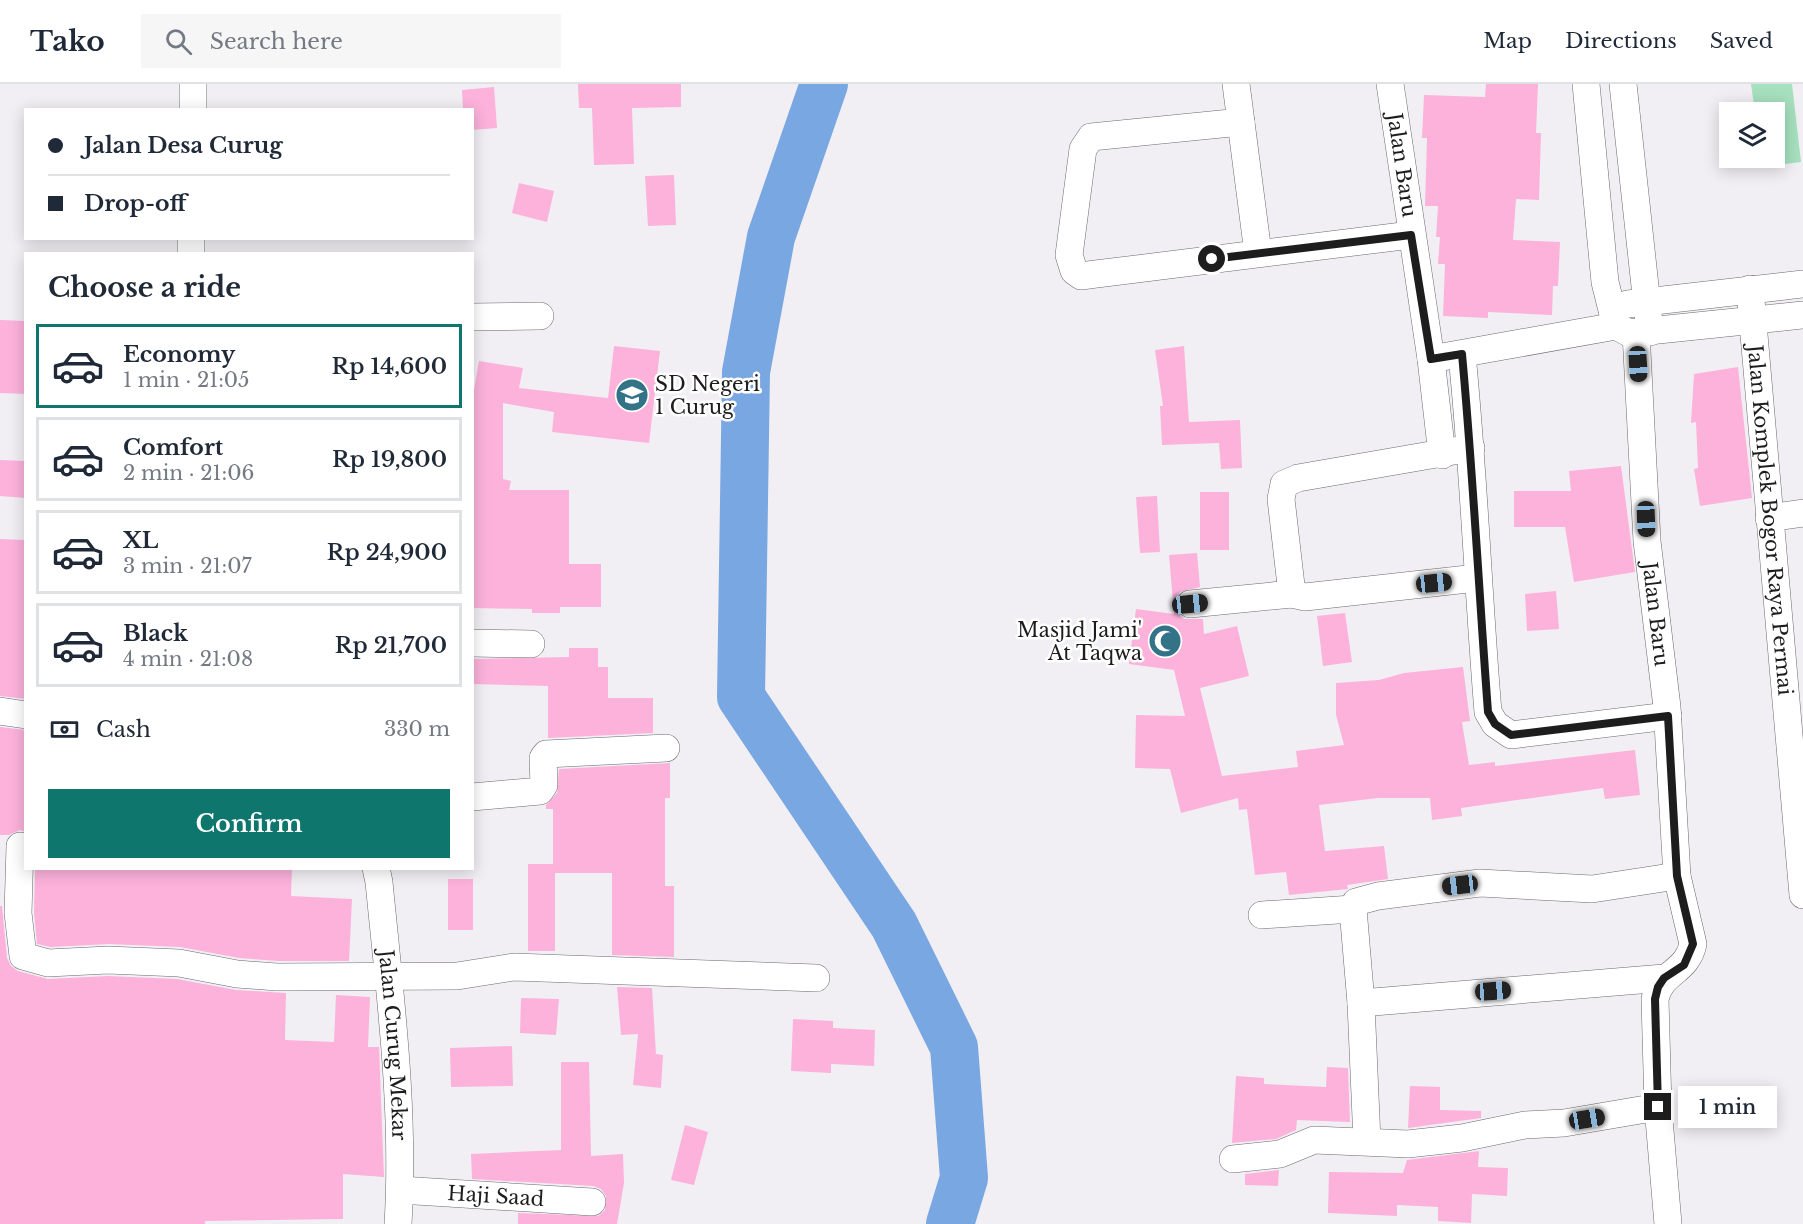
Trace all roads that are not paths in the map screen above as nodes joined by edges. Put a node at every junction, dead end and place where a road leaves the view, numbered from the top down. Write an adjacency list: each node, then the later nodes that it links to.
1 (193, 84): 6 (street)
2 (1236, 84): 7 (street)
3 (1390, 84): 8 (street, Jalan Baru)
4 (1586, 84): 17 (street)
5 (1623, 84): 12 (street)
6 (193, 108)
7 (1241, 122): 9 (street); 9 (street)
8 (1411, 235): 9 (street); 19 (street, Jalan Baru)
9 (1258, 253)
10 (1803, 284): 11 (street)
11 (1750, 289): 12 (street); 16 (street, Jalan Komplek Bogor Raya Permai)
12 (1646, 302): 17 (street); 17 (street)
13 (540, 315): 15 (street)
14 (1803, 315): 16 (street)
15 (474, 318)
16 (1753, 320): 17 (street); 23 (street, Jalan Komplek Bogor Raya Permai)
17 (1623, 325): 18 (street); 31 (street, Jalan Baru)
18 (1462, 354): 19 (street); 20 (street)
19 (1431, 359): 21 (street, Jalan Baru)
20 (1471, 448): 21 (street); 24 (street)
21 (1442, 454): 25 (street)
22 (1803, 513): 23 (street)
23 (1769, 518): 37 (street, Jalan Komplek Bogor Raya Permai)
24 (1477, 578): 25 (street); 31 (street)
25 (1293, 594): 26 (street)
26 (1190, 604)
27 (474, 643): 28 (street)
28 (531, 644)
29 (0, 711): 30 (street)
30 (24, 715)
31 (1668, 716): 36 (street, Jalan Baru)
32 (666, 748): 33 (street)
33 (474, 797)
34 (20, 846): 40 (street)
35 (375, 870): 40 (street, Jalan Curug Mekar)
36 (1677, 876): 38 (street); 42 (street)
37 (1803, 895)
38 (1353, 909): 39 (street); 43 (street)
39 (1262, 915)
40 (388, 976): 41 (street); 47 (street, Jalan Curug Mekar)
41 (816, 978)
42 (1664, 978): 43 (street); 44 (street)
43 (1361, 1003): 45 (street)
44 (1658, 1107): 45 (street); 50 (street)
45 (1367, 1141): 46 (street)
46 (1233, 1159)
47 (400, 1190): 48 (street, Haji Saad); 49 (street, Jalan Curug Mekar)
48 (592, 1202)
49 (398, 1224)
50 (1668, 1224)

